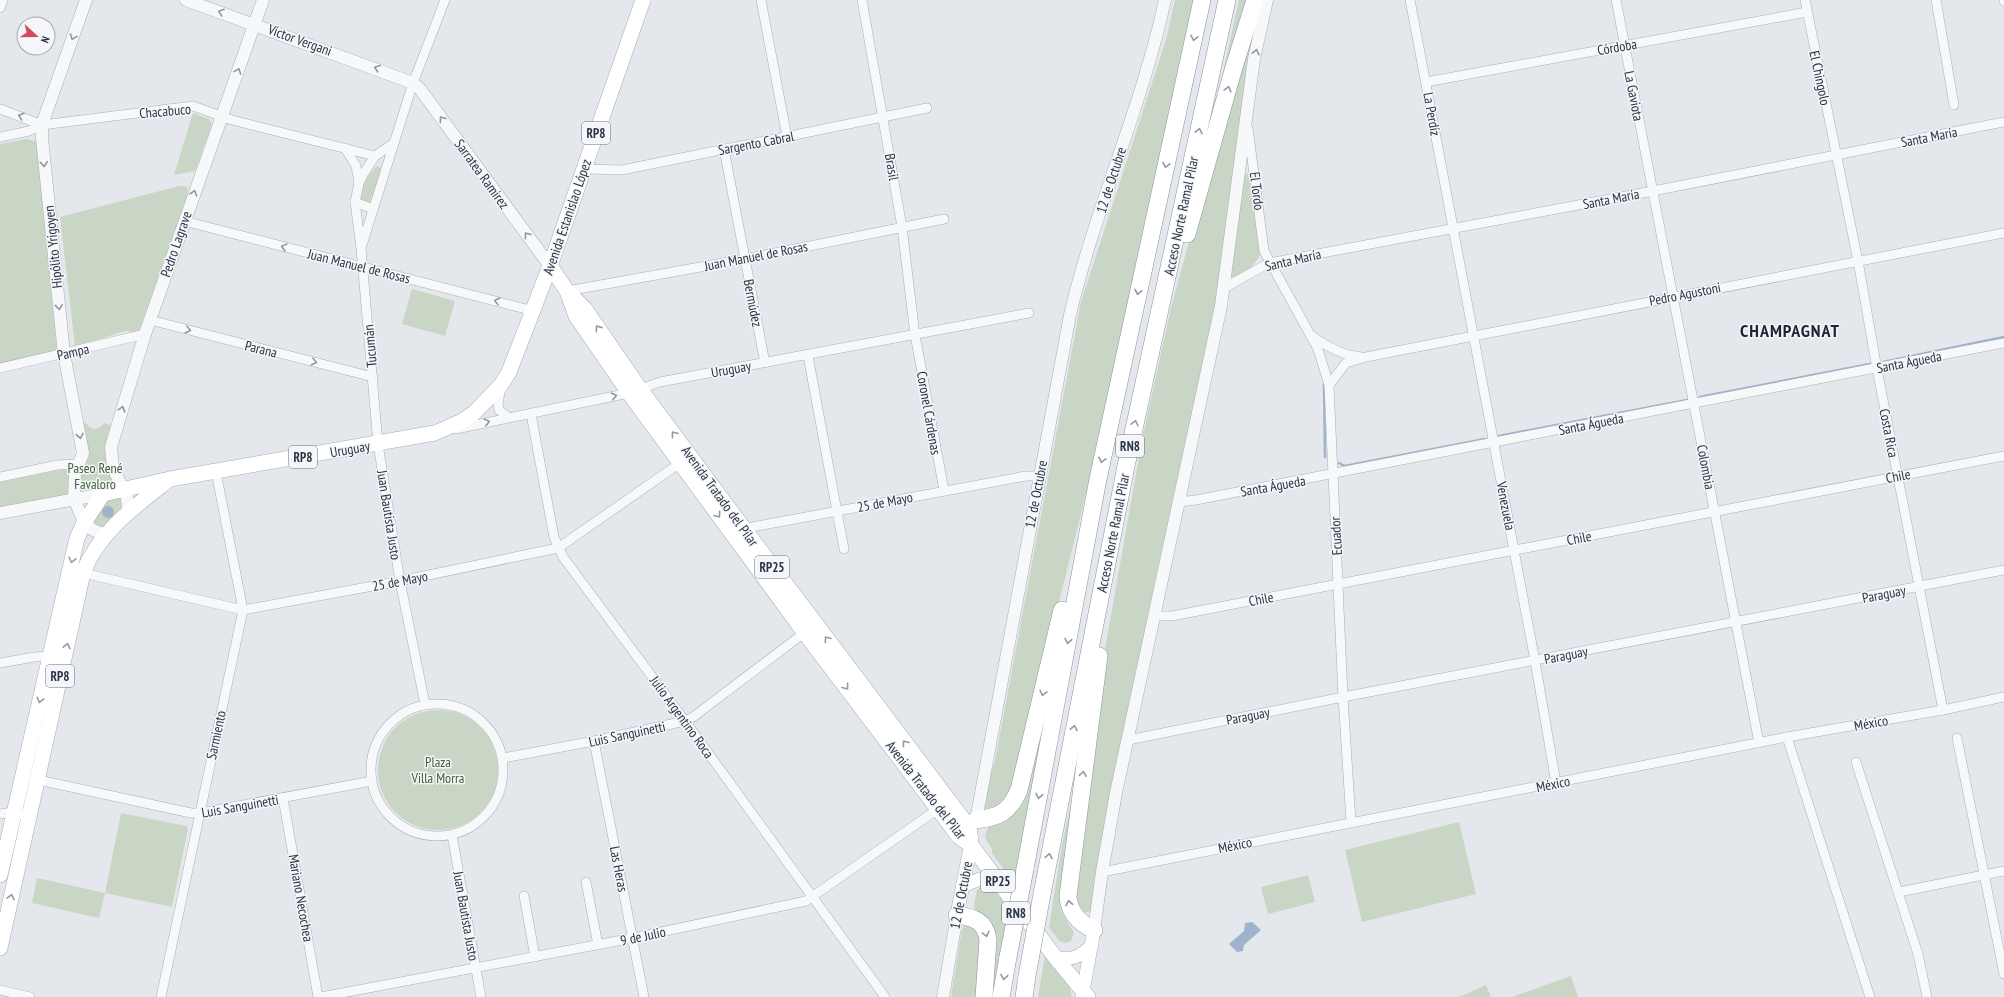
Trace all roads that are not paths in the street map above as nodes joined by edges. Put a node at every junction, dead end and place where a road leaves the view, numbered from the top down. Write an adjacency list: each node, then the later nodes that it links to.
1 (3, 0): 18 (street)
2 (86, 0): 31 (street, Hipólito Yrigoyen, one-way to 31)
3 (186, 0): 20 (street, Víctor Vergani / RP25, one-way to 3)
4 (263, 0): 20 (street, Pedro Lagrave)
5 (445, 0): 23 (street, Tucumán)
6 (642, 0): 39 (main road, Avenida Estanislao López / RP8)
7 (761, 0): 32 (street)
8 (862, 0): 28 (street, Brasil)
9 (1165, 0): 95 (street, 12 de Octubre)
10 (1202, 0): 99 (highway, Acceso Norte Ramal Pilar / RN8, one-way to 99)
11 (1227, 0): 63 (highway, Acceso Norte Ramal Pilar / RN8, one-way to 11)
12 (1255, 0): 63 (highway, one-way to 12)
13 (1267, 0): 29 (street, one-way to 13)
14 (1410, 0): 22 (street, La Perdíz)
15 (1616, 0): 21 (street, La Gaviota)
16 (1805, 0): 19 (street, El Chingolo)
17 (1936, 0): 24 (street)
18 (0, 8)
19 (1807, 12): 21 (street, Córdoba); 37 (street, El Chingolo)
20 (255, 24): 23 (street, Víctor Vergani / RP25, one-way to 20); 27 (street, Pedro Lagrave, one-way to 20)
21 (1624, 46): 22 (street, Córdoba); 44 (street, La Gaviota)
22 (1426, 82): 50 (street, La Perdíz)
23 (413, 83): 34 (street, Tucumán); 56 (street, Sarratea Ramirez / RP25, one-way to 23)
24 (1954, 105)
25 (927, 108): 28 (street, Sargento Cabral)
26 (0, 109): 31 (street, Chacabuco, one-way to 26)
27 (221, 117): 31 (street, Chacabuco); 35 (street, Chacabuco); 48 (street, Pedro Lagrave, one-way to 27)
28 (883, 117): 32 (street, Sargento Cabral); 49 (street, Brasil)
29 (1246, 118): 40 (street); 42 (street, El Tordo)
30 (2004, 122): 37 (street, Santa María)
31 (42, 125): 33 (street); 71 (street, Hipólito Yrigoyen, one-way to 71)
32 (787, 137): 36 (street, Sargento Cabral)
33 (0, 138)
34 (394, 144): 38 (street, Tucumán); 41 (street, Tucumán)
35 (345, 148): 38 (street, Chacabuco); 43 (street)
36 (724, 149): 39 (street, Sargento Cabral); 53 (street, Bermúdez)
37 (1836, 155): 44 (street, Santa María); 54 (street, Costa Rica)
38 (375, 156): 41 (street); 43 (street, Tucumán)
39 (584, 169): 56 (main road, Avenida Estanislao López / RP8)
40 (1239, 171): 42 (street); 58 (street)
41 (386, 172): 46 (street, Tucumán)
42 (1255, 172): 55 (street, El Tordo)
43 (359, 183): 45 (street, Tucumán)
44 (1653, 191): 50 (street, Santa María); 60 (street, Colombia)
45 (355, 202): 46 (street); 52 (street, Tucumán)
46 (372, 209): 52 (street, Tucumán)
47 (944, 219): 49 (street, Juan Manuel de Rosas)
48 (184, 221): 57 (street, Juan Manuel de Rosas, one-way to 48); 64 (street, Pedro Lagrave)
49 (902, 227): 53 (street, Juan Manuel de Rosas); 67 (street, Brasil)
50 (1453, 229): 55 (street, Santa María); 68 (street, Venezuela)
51 (2004, 233): 54 (street, Pedro Agustoni)
52 (362, 248): 57 (street, Tucumán)
53 (745, 259): 59 (street, Juan Manuel de Rosas); 74 (street, Bermúdez)
54 (1858, 261): 60 (street, Pedro Agustoni); 78 (street, Costa Rica)
55 (1269, 263): 58 (street, Santa María); 66 (street, Ecuador)
56 (550, 266): 59 (main road, Avenida Tratado del Pilar / RP25); 61 (main road, Avenida Estanislao López / RP8)
57 (362, 268): 61 (street, Juan Manuel de Rosas, one-way to 57); 79 (street, Tucumán)
58 (1224, 288): 104 (street)
59 (567, 291): 82 (main road, Avenida Tratado del Pilar / RP25)
60 (1674, 296): 68 (street, Pedro Agustoni); 83 (street, Colombia)
61 (534, 311): 80 (main road, Avenida Estanislao López / RP8)
62 (1029, 313): 67 (street, Uruguay)
63 (1160, 314): 92 (highway, Acceso Norte Ramal Pilar / RN8, one-way to 63)
64 (150, 320): 65 (street, Pedro Lagrave); 79 (street, Parana, one-way to 79)
65 (145, 334): 71 (street, Pampa); 100 (street, Pedro Lagrave, one-way to 65)
66 (1310, 334): 70 (street, Pedro Agustoni); 75 (street, Ecuador)
67 (915, 335): 72 (street, Uruguay); 101 (street, Coronel Cárdenas)
68 (1473, 336): 73 (street, Pedro Agustoni); 87 (street, Venezuela)
69 (2004, 343): 78 (street, Santa Águeda)
70 (1338, 350): 73 (street, Pedro Agustoni); 75 (street); 77 (street)
71 (64, 354): 76 (street, Pampa); 91 (street, Hipólito Yrigoyen, one-way to 91)
72 (808, 356): 74 (street, Uruguay); 106 (street)
73 (1366, 357): 77 (street, Pedro Agustoni)
74 (765, 363): 82 (street, Uruguay)
75 (1323, 364): 77 (street); 81 (street, Ecuador)
76 (0, 368)
77 (1340, 369): 81 (street)
78 (1877, 369): 83 (street, Santa Águeda); 96 (street, Costa Rica)
79 (372, 377): 88 (street, Tucumán)
80 (501, 385): 85 (street); 86 (main road, Uruguay / RP8)
81 (1329, 385): 94 (street, Ecuador)
82 (635, 391): 84 (street, Uruguay, one-way to 82); 90 (main road, Avenida Tratado del Pilar / RP25)
83 (1694, 404): 87 (street, Santa Águeda); 107 (street, Colombia)
84 (531, 414): 85 (street, Uruguay); 112 (street, Julio Argentino Roca)
85 (508, 417): 86 (street, Uruguay, one-way to 85)
86 (435, 433): 88 (main road, Uruguay / RP8)
87 (1493, 443): 94 (street, Santa Águeda); 114 (street, Venezuela)
88 (378, 444): 93 (main road, Uruguay / RP8); 117 (street, Juan Bautista Justo)
89 (2004, 456): 96 (street, Chile)
90 (686, 459): 110 (main road, Avenida Tratado del Pilar / RP25); 112 (street, 25 de Mayo)
91 (78, 464): 97 (street); 103 (street, Hipólito Yrigoyen)
92 (1126, 466): 163 (highway, one-way to 92); 182 (highway, Acceso Norte Ramal Pilar / RN8, one-way to 92, bridge)
93 (216, 472): 98 (main road, Uruguay / RP8); 120 (street, Sarmiento)
94 (1332, 475): 104 (street, Santa Águeda); 118 (street, Ecuador)
95 (1039, 476): 101 (street, 25 de Mayo); 148 (street, 12 de Octubre)
96 (1897, 477): 107 (street, Chile); 119 (street, Costa Rica)
97 (0, 478)
98 (170, 479): 100 (main road, RP8); 105 (main road, RP8)
99 (1098, 479): 148 (highway, one-way to 148); 181 (highway, Acceso Norte Ramal Pilar / RN8, one-way to 181, bridge)
100 (123, 490): 102 (main road, RP8); 105 (street, Pedro Lagrave)
101 (944, 490): 106 (street, 25 de Mayo)
102 (103, 494): 103 (street); 109 (main road, RP8)
103 (74, 498): 108 (street); 109 (street)
104 (1178, 502): 121 (street)
105 (128, 511): 111 (main road, RP8)
106 (838, 511): 110 (street, 25 de Mayo); 113 (street)
107 (1715, 511): 114 (street, Chile); 122 (street, Colombia)
108 (0, 513)
109 (84, 523): 111 (street); 124 (main road, RP8, one-way to 124)
110 (740, 534): 123 (main road, Avenida Tratado del Pilar / RP25)
111 (106, 535): 116 (main road, RP8)
112 (558, 548): 117 (street, 25 de Mayo); 131 (street, Julio Argentino Roca)
113 (844, 549)
114 (1514, 550): 118 (street, Chile); 125 (street, Venezuela)
115 (2004, 570): 119 (street, Paraguay)
116 (83, 573): 120 (street, 25 de Mayo); 140 (main road, RP8, one-way to 116)
117 (400, 581): 120 (street, 25 de Mayo); 129 (street, Juan Bautista Justo)
118 (1339, 584): 121 (street, Chile); 127 (street, Ecuador)
119 (1919, 587): 122 (street, Paraguay); 130 (street, Costa Rica)
120 (243, 610): 146 (street, Sarmiento)
121 (1154, 616): 134 (street)
122 (1736, 622): 125 (street, Paraguay); 136 (street, Colombia)
123 (810, 628): 131 (street, Luis Sanguinetti); 144 (main road, Avenida Tratado del Pilar / RP25, one-way to 144); 151 (main road, Avenida Tratado del Pilar / RP25, one-way to 123)
124 (51, 656): 126 (street); 139 (main road, RP8, one-way to 139)
125 (1535, 661): 127 (street, Paraguay); 142 (street, Venezuela)
126 (0, 663)
127 (1343, 697): 134 (street, Paraguay); 149 (street, Ecuador)
128 (2004, 697): 130 (street, México)
129 (425, 704): 137 (street); 141 (street)
130 (1943, 710): 132 (street, México)
131 (685, 720): 135 (street, Luis Sanguinetti); 161 (street, Julio Argentino Roca)
132 (1787, 738): 136 (street, México); 183 (street)
133 (1957, 738): 155 (street)
134 (1128, 740): 153 (street)
135 (594, 741): 137 (street, Luis Sanguinetti); 164 (street, Las Heras)
136 (1759, 743): 142 (street, México)
137 (503, 758): 150 (street)
138 (1856, 762): 159 (street)
139 (22, 776): 140 (street, Luis Sanguinetti); 145 (main road, RP8)
140 (38, 780): 146 (street, Luis Sanguinetti); 147 (main road, RP8)
141 (372, 781): 143 (street, Luis Sanguinetti); 150 (street)
142 (1556, 783): 149 (street, México)
143 (283, 798): 146 (street, Luis Sanguinetti); 175 (street, Mariano Necochea)
144 (938, 809): 151 (main road, Avenida Tratado del Pilar / RP25); 161 (street, 9 de Julio)
145 (7, 813): 147 (street); 154 (main road, RP8)
146 (200, 813): 174 (street, Sarmiento)
147 (29, 816): 166 (main road, RP8, one-way to 147)
148 (976, 820): 151 (main road, 12 de Octubre)
149 (1352, 822): 153 (street, México)
150 (452, 835): 169 (street, Juan Bautista Justo)
151 (971, 845): 156 (main road, RP25); 158 (main road, 12 de Octubre)
152 (2004, 871): 155 (street)
153 (1102, 872): 163 (street)
154 (0, 875)
155 (1986, 875): 159 (street); 170 (street)
156 (994, 876): 158 (main road); 168 (main road, RP25)
157 (586, 882): 165 (street)
158 (962, 886): 162 (main road, 12 de Octubre)
159 (1899, 892): 184 (street)
160 (524, 896): 167 (street)
161 (812, 898): 164 (street, 9 de Julio); 178 (street, Julio Argentino Roca)
162 (957, 915): 179 (street, 12 de Octubre); 180 (highway, one-way to 180)
163 (1093, 937): 168 (main road); 172 (main road)
164 (633, 938): 165 (street, 9 de Julio); 177 (street, Las Heras)
165 (598, 945): 167 (street, 9 de Julio)
166 (0, 948)
167 (535, 957): 169 (street, 9 de Julio)
168 (1055, 957): 172 (main road, RP25)
169 (476, 968): 175 (street, 9 de Julio); 176 (street, Juan Bautista Justo)
170 (2004, 974)
171 (0, 990): 173 (street)
172 (1084, 996)
173 (30, 997)
174 (161, 997)
175 (320, 997)
176 (481, 997)
177 (644, 997)
178 (885, 997)
179 (943, 997)
180 (984, 997)
181 (1001, 997)
182 (1024, 997)
183 (1870, 997)
184 (1927, 997)

